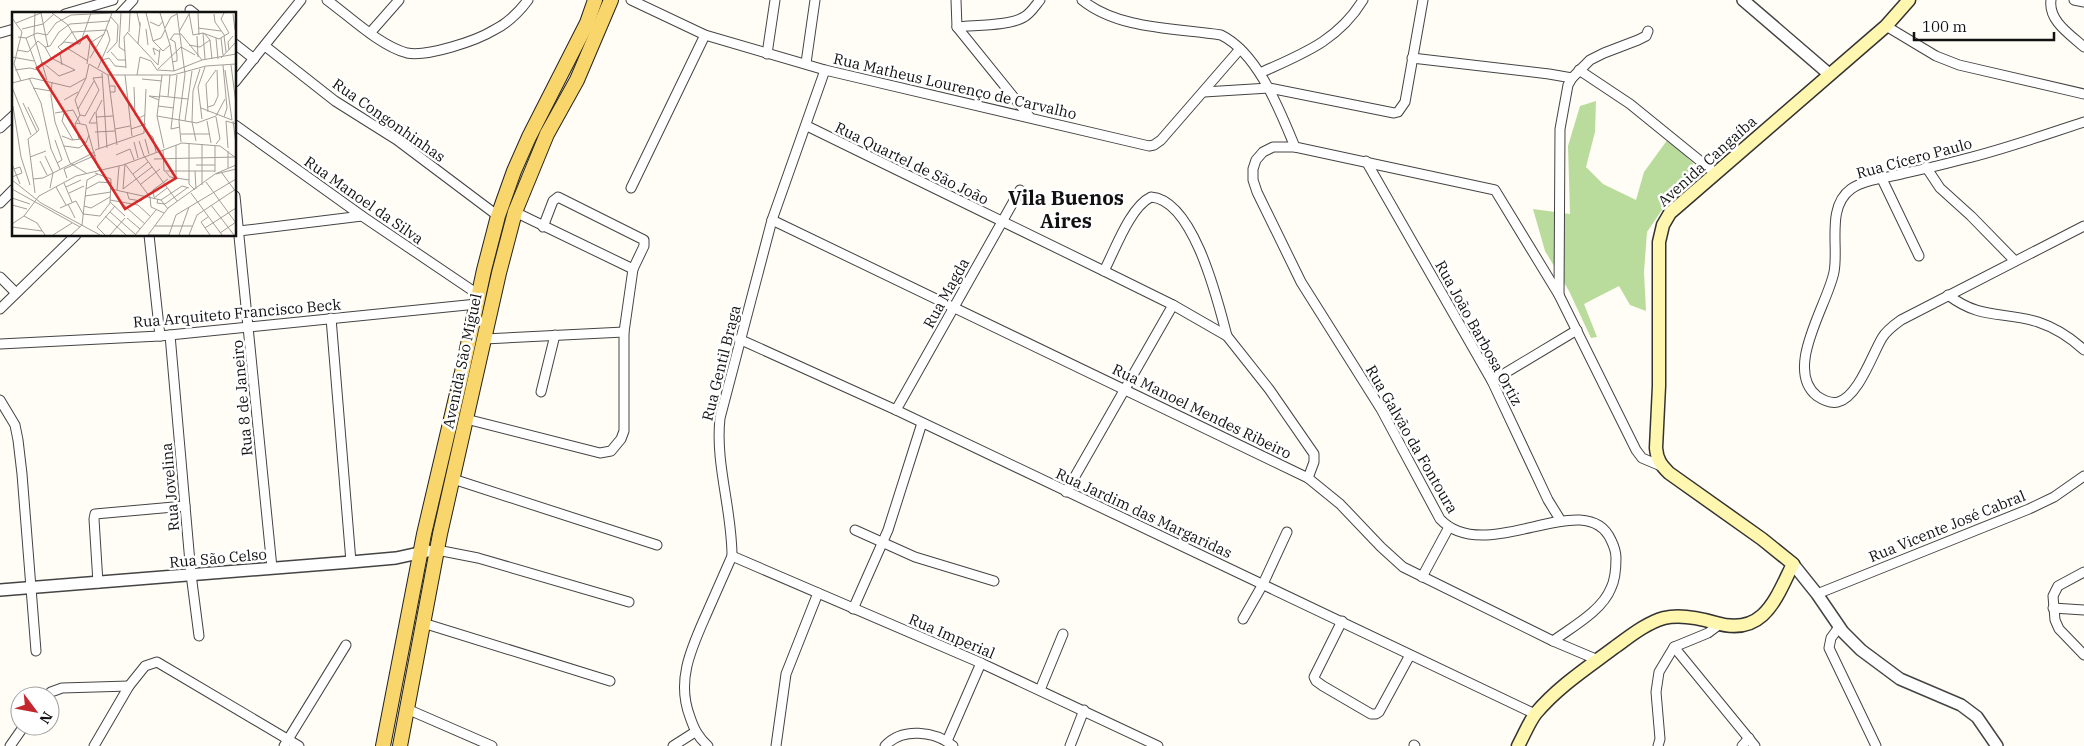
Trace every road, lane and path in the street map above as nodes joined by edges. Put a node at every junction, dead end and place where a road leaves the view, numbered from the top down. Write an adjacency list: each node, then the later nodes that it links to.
1 (113, 0): 22 (street)
2 (133, 0): 23 (street)
3 (301, 0): 30 (street)
4 (327, 0): 27 (street)
5 (399, 0): 27 (street)
6 (528, 0): 27 (street)
7 (595, 0): 64 (main road, Avenida São Miguel)
8 (611, 0): 62 (main road, Avenida São Miguel)
9 (631, 0): 28 (street, Rua Matheus Lourenço de Carvalho)
10 (775, 0): 33 (street)
11 (815, 0): 36 (street)
12 (956, 0): 25 (street)
13 (1040, 0): 25 (street)
14 (1082, 0): 32 (street)
15 (1363, 0): 39 (street)
16 (1423, 0): 34 (street)
17 (1743, 0): 40 (street)
18 (1909, 0): 24 (main road, Avenida Cangaíba)
19 (2051, 0): 31 (street)
20 (2074, 0): 21 (street)
21 (2084, 2)
22 (72, 12)
23 (122, 12)
24 (1886, 26): 40 (main road, Avenida Cangaíba); 45 (street)
25 (957, 27): 47 (street)
26 (1648, 31): 38 (street)
27 (370, 33)
28 (706, 35): 33 (street, Rua Matheus Lourenço de Carvalho); 57 (street)
29 (236, 45): 35 (street)
30 (265, 46): 35 (street); 64 (street, Rua Congonhinhas)
31 (2084, 47)
32 (1240, 49): 39 (street); 44 (street, Rua Matheus Lourenço de Carvalho)
33 (767, 54): 36 (street, Rua Matheus Lourenço de Carvalho)
34 (1412, 58): 41 (street); 43 (street)
35 (254, 59): 42 (street)
36 (806, 63): 37 (street, Rua Matheus Lourenço de Carvalho)
37 (825, 70): 47 (street, Rua Matheus Lourenço de Carvalho); 50 (street, Rua Gentil Braga)
38 (1579, 70): 41 (street); 55 (street)
39 (1260, 73): 43 (street)
40 (1829, 74): 55 (main road, Avenida Cangaíba)
41 (1572, 78): 78 (street)
42 (236, 81)
43 (1269, 88): 44 (street); 52 (street)
44 (1204, 92): 47 (street, Rua Matheus Lourenço de Carvalho)
45 (2084, 94)
46 (12, 117): 51 (street)
47 (1029, 117)
48 (2084, 122): 54 (street, Rua Cícero Paulo)
49 (236, 126): 63 (street, Rua Manoel da Silva)
50 (807, 126): 65 (street, Rua Gentil Braga); 66 (street, Rua Quartel de São João)
51 (0, 128)
52 (1295, 147): 53 (street); 112 (street, Rua Galvão da Fontoura)
53 (1366, 161): 78 (street); 96 (street, Rua João Barbosa Ortiz)
54 (1926, 168): 56 (street, Rua Cícero Paulo); 73 (street)
55 (1715, 173): 103 (main road, Avenida Cangaíba)
56 (1882, 178): 72 (street); 79 (street, Rua Cícero Paulo)
57 (632, 188)
58 (1020, 190): 66 (street, Rua Magda)
59 (12, 191): 60 (street)
60 (0, 203)
61 (236, 205): 69 (street, Rua 8 de Janeiro)
62 (515, 212): 67 (street); 92 (main road, Avenida São Miguel)
63 (362, 216): 69 (street); 80 (street, Rua Manoel da Silva)
64 (498, 216): 80 (main road, Avenida São Miguel)
65 (772, 220): 82 (street, Rua Manoel Mendes Ribeiro); 93 (street, Rua Gentil Braga)
66 (1002, 222): 75 (street, Rua Quartel de São João); 82 (street, Rua Magda)
67 (543, 226): 74 (street); 74 (street)
68 (2084, 226): 73 (street, Rua Cícero Paulo)
69 (239, 231): 85 (street, Rua 8 de Janeiro)
70 (75, 236): 77 (street)
71 (149, 236): 90 (street)
72 (1918, 256)
73 (2015, 261): 79 (street, Rua Cícero Paulo)
74 (633, 269): 87 (street)
75 (1104, 271): 81 (street, Rua Quartel de São João); 91 (street)
76 (0, 277): 77 (street)
77 (16, 293): 83 (street)
78 (1559, 295): 86 (street)
79 (1948, 295): 95 (street)
80 (478, 299): 84 (street, Rua Arquiteto Francisco Beck); 118 (main road, Avenida São Miguel)
81 (1173, 305): 91 (street, Rua Quartel de São João); 97 (street)
82 (953, 307): 97 (street, Rua Manoel Mendes Ribeiro); 100 (street, Rua Magda)
83 (0, 309)
84 (331, 318): 85 (street, Rua Arquiteto Francisco Beck); 120 (street)
85 (249, 327): 88 (street, Rua Arquiteto Francisco Beck); 122 (street, Rua 8 de Janeiro)
86 (1577, 330): 96 (street); 104 (street)
87 (624, 332): 89 (street); 101 (street)
88 (170, 335): 90 (street, Rua Arquiteto Francisco Beck); 110 (street, Rua Jovelina)
89 (555, 335): 92 (street); 98 (street)
90 (160, 336): 94 (street, Rua Arquiteto Francisco Beck)
91 (1227, 336): 108 (street, Rua Quartel de São João)
92 (484, 339): 101 (main road, Avenida São Miguel)
93 (740, 339): 100 (street, Rua Jardim das Margaridas); 119 (street, Rua Gentil Braga)
94 (0, 344)
95 (2084, 350)
96 (1492, 381): 111 (street, Rua João Barbosa Ortiz)
97 (1125, 389): 108 (street, Rua Manoel Mendes Ribeiro); 109 (street)
98 (541, 392)
99 (0, 400): 129 (street)
100 (896, 410): 102 (street, Rua Jardim das Margaridas)
101 (466, 419): 107 (main road, Avenida São Miguel)
102 (922, 423): 109 (street, Rua Jardim das Margaridas); 115 (street)
103 (1656, 448): 104 (street); 105 (main road, Avenida Cangaíba)
104 (1636, 450): 105 (street)
105 (1661, 466): 121 (main road)
106 (2084, 476): 132 (street, Rua Vicente José Cabral)
107 (453, 478): 116 (street); 117 (main road, Avenida São Miguel)
108 (1308, 478): 125 (street, Rua Manoel Mendes Ribeiro)
109 (1066, 492): 128 (street, Rua Jardim das Margaridas)
110 (185, 506): 124 (street, Rua Jovelina); 127 (street)
111 (1561, 521): 112 (street, Rua Galvão da Fontoura); 144 (street, Rua Galvão da Fontoura)
112 (1449, 527): 125 (street)
113 (855, 530): 115 (street)
114 (1287, 532): 128 (street)
115 (883, 542): 126 (street); 135 (street)
116 (658, 545)
117 (437, 550): 118 (street, Rua São Celso); 133 (street); 139 (main road, Avenida São Miguel)
118 (420, 551): 120 (street, Rua São Celso); 165 (main road, Avenida São Miguel)
119 (732, 556): 131 (street, Rua Imperial); 159 (street, Rua Gentil Braga)
120 (352, 562): 122 (street, Rua São Celso)
121 (1793, 564): 132 (street); 140 (main road)
122 (272, 568): 124 (street, Rua São Celso)
123 (2084, 572): 134 (street)
124 (191, 574): 127 (street, Rua São Celso); 143 (street, Rua Jovelina)
125 (1422, 577): 144 (street, Rua Manoel Mendes Ribeiro)
126 (994, 581)
127 (98, 583): 129 (street, Rua São Celso)
128 (1263, 584): 137 (street); 138 (street, Rua Jardim das Margaridas)
129 (31, 588): 130 (street, Rua São Celso); 147 (street)
130 (0, 590)
131 (818, 594): 135 (street, Rua Imperial); 170 (street)
132 (1817, 594): 141 (street)
133 (629, 602)
134 (2053, 608): 136 (street); 149 (street)
135 (853, 609): 151 (street, Rua Imperial)
136 (2084, 610)
137 (1243, 619)
138 (1342, 621): 148 (street, Rua Jardim das Margaridas); 148 (street)
139 (423, 623): 152 (street); 156 (main road, Avenida São Miguel)
140 (1720, 624): 146 (street); 150 (main road)
141 (1839, 627): 178 (street); 179 (street)
142 (1063, 634): 155 (street)
143 (199, 636)
144 (1553, 641): 150 (street, Rua Manoel Mendes Ribeiro)
145 (346, 645): 161 (street)
146 (1674, 647): 160 (street); 175 (street)
147 (36, 651)
148 (1410, 655): 158 (street, Rua Jardim das Margaridas)
149 (2084, 655)
150 (1598, 660): 158 (main road)
151 (981, 663): 155 (street, Rua Imperial); 162 (street)
152 (610, 681)
153 (129, 686): 154 (street); 161 (street); 163 (street)
154 (60, 689)
155 (1040, 690): 157 (street, Rua Imperial)
156 (407, 709): 166 (main road, Avenida São Miguel); 167 (street)
157 (1084, 710): 172 (street); 173 (street, Rua Imperial)
158 (1535, 714): 174 (main road)
159 (695, 732): 168 (street); 169 (street, Rua Gentil Braga)
160 (1749, 738): 176 (street); 177 (street)
161 (286, 743): 164 (street)
162 (950, 743): 171 (street)
163 (94, 746)
164 (299, 746)
165 (383, 746)
166 (400, 746)
167 (492, 746)
168 (673, 746)
169 (708, 746)
170 (776, 746)
171 (885, 746)
172 (1070, 746)
173 (1158, 746)
174 (1518, 746)
175 (1658, 746)
176 (1742, 746)
177 (1755, 746)
178 (1876, 746)
179 (1997, 746)

